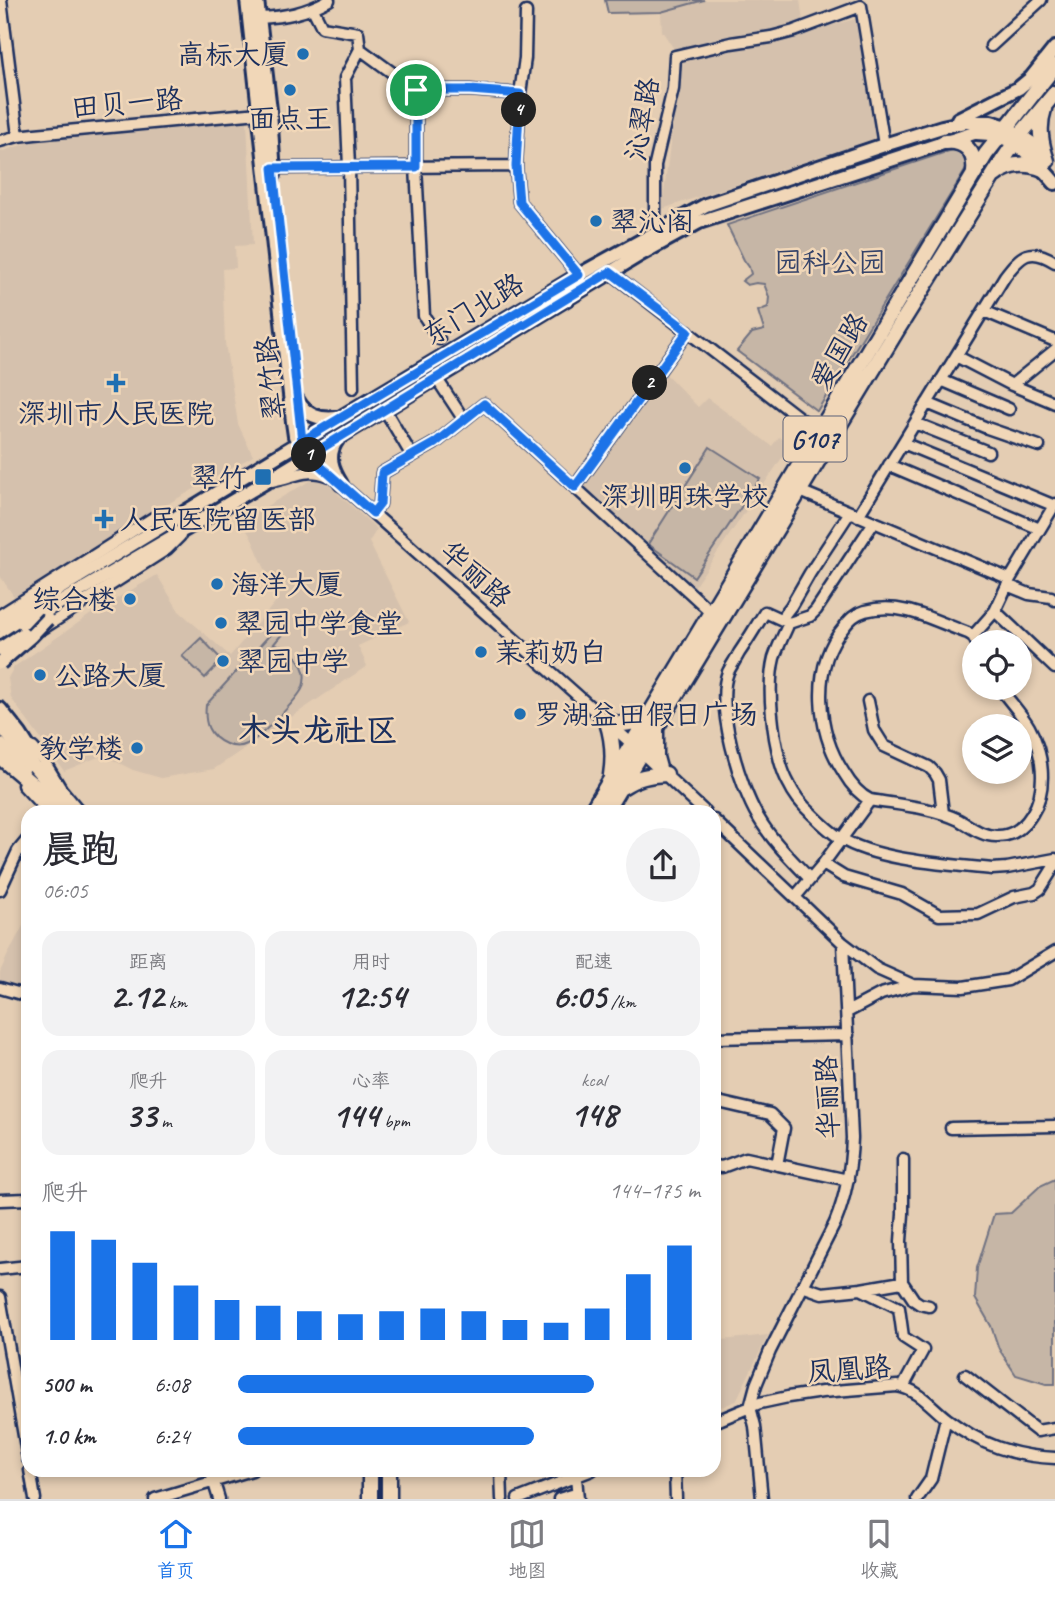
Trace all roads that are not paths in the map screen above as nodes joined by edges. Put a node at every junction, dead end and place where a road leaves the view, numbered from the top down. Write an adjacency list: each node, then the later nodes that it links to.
1 (1, 0): 19 (street)
2 (247, 0): 16 (main road, 翠竹路)
3 (257, 0): 8 (main road, 翠竹路)
4 (329, 0): 6 (street)
5 (1041, 0): 9 (street)
6 (313, 9): 8 (street); 11 (street)
7 (526, 12): 14 (street)
8 (259, 18): 27 (main road, 翠竹路)
9 (991, 46)
10 (1055, 48): 18 (main road)
11 (360, 49): 13 (street); 24 (street)
12 (1055, 66): 17 (highway, 爱国路 / G107)
13 (416, 90): 14 (street); 25 (street)
14 (520, 94): 23 (street)
15 (1052, 97): 20 (highway, 爱国路 / G107); 26 (highway)
16 (259, 113): 19 (street, 田贝一路); 55 (main road, 翠竹路)
17 (1003, 131): 18 (main road, 东门北路); 20 (main road); 28 (highway, 爱国路 / G107)
18 (944, 134): 22 (main road, 东门北路); 28 (highway); 33 (main road, 东门北路)
19 (18, 136): 21 (street, 田贝一路)
20 (1018, 139): 26 (main road); 29 (highway, 爱国路 / G107)
21 (0, 141)
22 (884, 145): 31 (main road, 东门北路); 31 (street, 沁翠路)
23 (516, 166): 25 (street); 34 (street)
24 (349, 167): 25 (street); 27 (street); 44 (street)
25 (416, 167): 37 (street)
26 (1048, 167): 29 (highway); 30 (main road)
27 (273, 168): 45 (main road, 翠竹路)
28 (974, 174): 53 (highway, 爱国路 / G107)
29 (991, 178): 65 (highway, 爱国路 / G107)
30 (1055, 183)
31 (657, 232): 34 (main road, 东门北路)
32 (1055, 262): 35 (street)
33 (610, 272): 36 (street); 41 (main road, 东门北路)
34 (579, 275): 50 (main road, 东门北路)
35 (984, 311): 38 (street); 40 (street)
36 (688, 331): 53 (street); 64 (street)
37 (439, 339)
38 (1055, 341)
39 (1055, 350): 43 (street)
40 (956, 356): 42 (street); 43 (street)
41 (437, 379): 48 (main road, 东门北路); 51 (street)
42 (941, 380): 46 (street); 49 (street)
43 (1012, 385): 47 (street)
44 (353, 388)
45 (297, 400): 50 (main road); 55 (main road, 翠竹路)
46 (927, 403): 52 (street); 57 (street)
47 (1055, 403)
48 (385, 410): 54 (main road, 东门北路); 60 (street)
49 (1009, 410)
50 (341, 417): 55 (main road, 东门北路)
51 (464, 420): 60 (street); 64 (street)
52 (915, 423): 56 (street); 58 (street)
53 (819, 433): 77 (highway, 爱国路 / G107)
54 (341, 437): 59 (main road, 东门北路); 63 (main road)
55 (300, 442): 59 (main road, 翠竹路); 81 (main road, 东门北路)
56 (903, 443): 61 (street); 66 (street)
57 (1039, 446)
58 (988, 452)
59 (309, 456): 62 (main road, 东门北路); 63 (street, 华丽路)
60 (412, 456): 67 (street)
61 (889, 465): 68 (street); 72 (street)
62 (267, 481): 63 (street); 71 (main road, 东门北路)
63 (339, 482): 67 (street, 华丽路)
64 (575, 487): 77 (street)
65 (800, 491): 68 (street); 95 (highway, 爱国路 / G107)
66 (1055, 505): 72 (street)
67 (373, 513): 93 (street, 华丽路)
68 (854, 514): 70 (street); 79 (street)
69 (153, 518): 78 (street)
70 (874, 522): 74 (street); 79 (street)
71 (189, 527): 73 (main road, 东门北路); 80 (street)
72 (1040, 529): 74 (street)
73 (106, 576): 80 (main road); 84 (main road, 东门北路)
74 (1009, 582): 75 (street); 76 (street)
75 (1055, 600)
76 (995, 611): 82 (street); 88 (street)
77 (711, 612): 92 (highway, 爱国路 / G107)
78 (0, 615)
79 (785, 621): 113 (street); 118 (street)
80 (47, 622): 85 (main road, bridge); 86 (street); 87 (main road, bridge)
81 (0, 625)
82 (981, 630)
83 (962, 633): 103 (street)
84 (0, 638)
85 (0, 649)
86 (0, 656)
87 (0, 663)
88 (1055, 668)
89 (1009, 700): 111 (street)
90 (867, 701): 111 (street)
91 (0, 708): 102 (main road); 107 (street)
92 (651, 712): 93 (highway); 97 (highway, 爱国路 / G107)
93 (607, 722): 97 (street, 华丽路); 101 (highway)
94 (0, 725): 102 (main road)
95 (656, 727): 97 (highway, 爱国路 / G107); 100 (highway)
96 (0, 744): 102 (main road)
97 (636, 748): 100 (street, 华丽路); 101 (highway, 爱国路 / G107)
98 (0, 757): 102 (highway)
99 (0, 764): 104 (street)
100 (662, 771): 101 (highway); 110 (street, 华丽路)
101 (615, 784): 108 (highway, 爱国路 / G107); 109 (highway, 爱国路 / G107)
102 (43, 786): 105 (main road); 106 (main road)
103 (870, 800): 111 (street); 113 (street)
104 (42, 805)
105 (53, 805)
106 (64, 805)
107 (74, 805)
108 (597, 805)
109 (608, 805)
110 (698, 805)
111 (943, 813)
112 (721, 827): 120 (street)
113 (842, 839): 115 (street); 116 (street)
114 (21, 847): 119 (street)
115 (1055, 859)
116 (823, 864): 117 (street); 118 (street)
117 (1055, 865)
118 (810, 880): 120 (street)
119 (0, 890)
120 (795, 897): 121 (street)
121 (843, 943): 123 (street); 126 (street, 华丽路)
122 (1055, 952): 123 (street)
123 (913, 985): 126 (street)
124 (0, 988): 125 (street)
125 (21, 994)
126 (847, 1012): 127 (street, 华丽路)
127 (848, 1035): 128 (street); 135 (street, 华丽路)
128 (721, 1038)
129 (721, 1103): 133 (street)
130 (1055, 1126): 131 (street)
131 (951, 1128)
132 (903, 1159): 140 (street)
133 (776, 1165): 134 (street); 135 (street)
134 (721, 1167)
135 (848, 1180): 141 (street, 华丽路)
136 (21, 1199): 137 (street)
137 (0, 1200)
138 (21, 1267): 139 (street)
139 (0, 1269)
140 (902, 1282): 142 (street); 144 (street)
141 (802, 1286): 142 (street); 148 (street, 华丽路)
142 (861, 1289): 146 (street)
143 (0, 1297): 147 (street)
144 (929, 1306)
145 (965, 1375): 151 (street)
146 (903, 1387): 148 (street, 凤凰路); 149 (street, 凤凰路)
147 (21, 1398)
148 (750, 1407): 150 (street, 凤凰路); 173 (street)
149 (946, 1418): 152 (street, 凤凰路); 174 (street)
150 (721, 1419)
151 (1055, 1428)
152 (1055, 1458)
153 (31, 1477): 163 (street)
154 (212, 1477): 162 (street)
155 (230, 1477): 162 (street)
156 (370, 1477): 166 (highway)
157 (389, 1477): 167 (highway)
158 (501, 1477): 168 (street)
159 (573, 1477): 169 (street)
160 (576, 1477): 171 (street)
161 (675, 1477): 172 (street)
162 (214, 1482): 164 (street); 165 (street)
163 (35, 1499)
164 (155, 1499)
165 (219, 1499)
166 (370, 1499)
167 (389, 1499)
168 (502, 1499)
169 (518, 1499)
170 (559, 1499): 171 (street)
171 (575, 1499)
172 (676, 1499)
173 (762, 1499)
174 (917, 1499)

